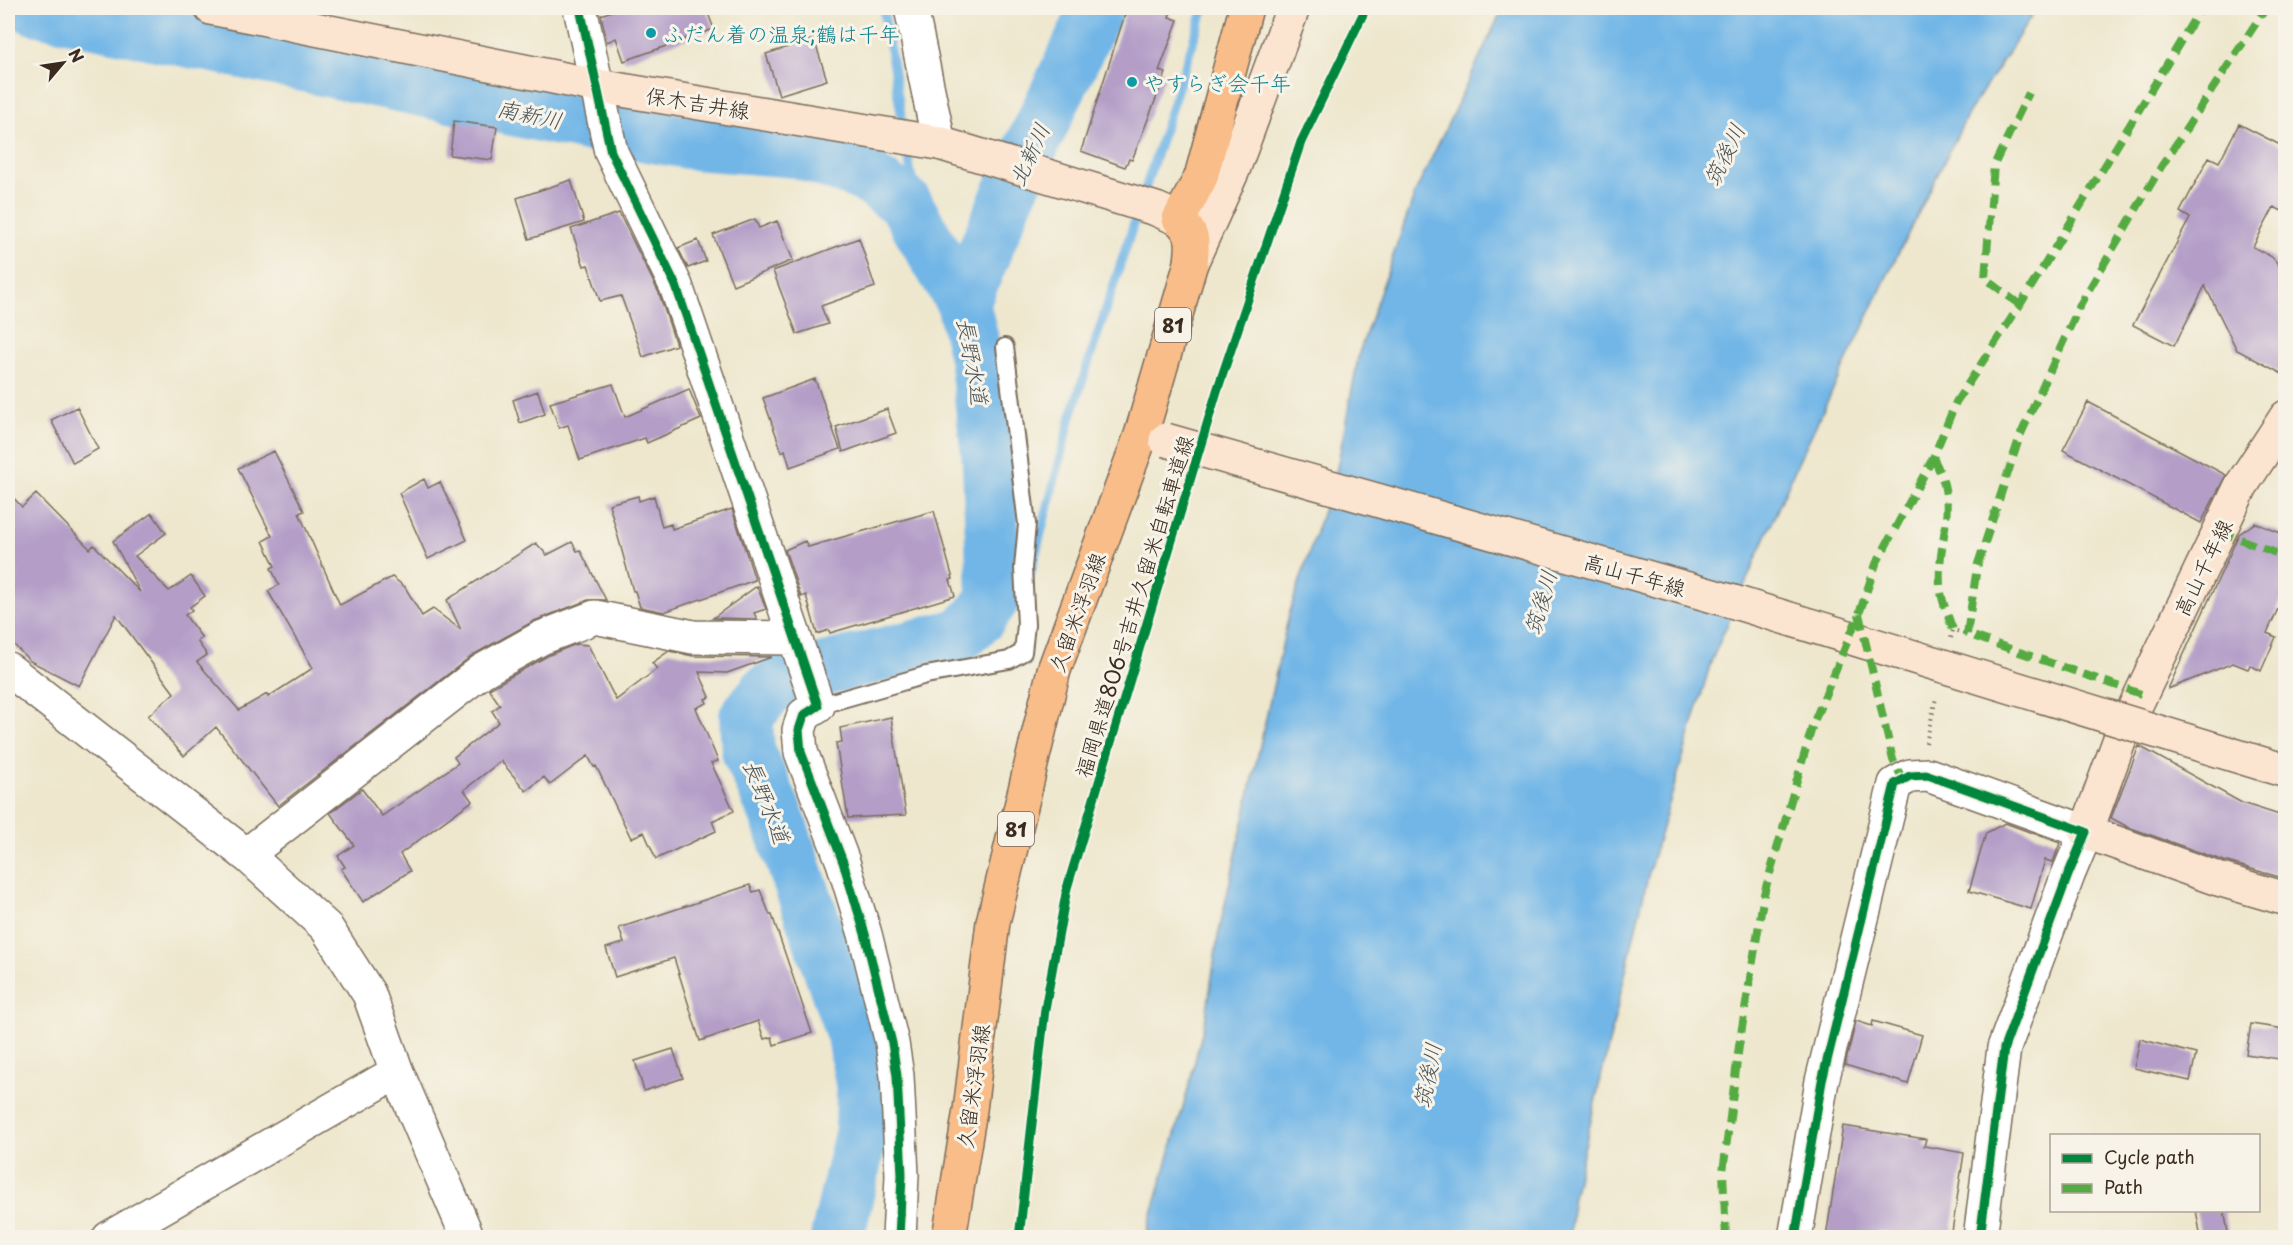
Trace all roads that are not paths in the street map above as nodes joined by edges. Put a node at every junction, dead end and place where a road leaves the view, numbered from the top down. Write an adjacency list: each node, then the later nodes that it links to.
1 (211, 8): 6 (main road, 保木吉井線)
2 (580, 8): 6 (street)
3 (911, 8): 7 (street)
4 (1246, 8): 8 (main road)
5 (1293, 8): 9 (main road)
6 (600, 97): 7 (main road, 保木吉井線); 13 (street)
7 (931, 141): 8 (main road, 保木吉井線)
8 (1168, 214): 9 (main road, 久留米浮羽線 / 81)
9 (1191, 263): 12 (main road, 久留米浮羽線 / 81)
10 (1005, 347): 15 (lane)
11 (2286, 417): 17 (main road, 高山千年線)
12 (1153, 437): 16 (main road, 高山千年線, bridge); 24 (main road, 久留米浮羽線 / 81)
13 (796, 642): 15 (street); 18 (street)
14 (8, 669): 18 (street)
15 (818, 706): 23 (street)
16 (2286, 771)
17 (2086, 832): 19 (main road); 25 (street); 26 (street)
18 (249, 857): 20 (street)
19 (2286, 899)
20 (397, 1072): 21 (street); 22 (street)
21 (109, 1238)
22 (468, 1238)
23 (899, 1238)
24 (949, 1238)
25 (1795, 1238)
26 (1980, 1238)

